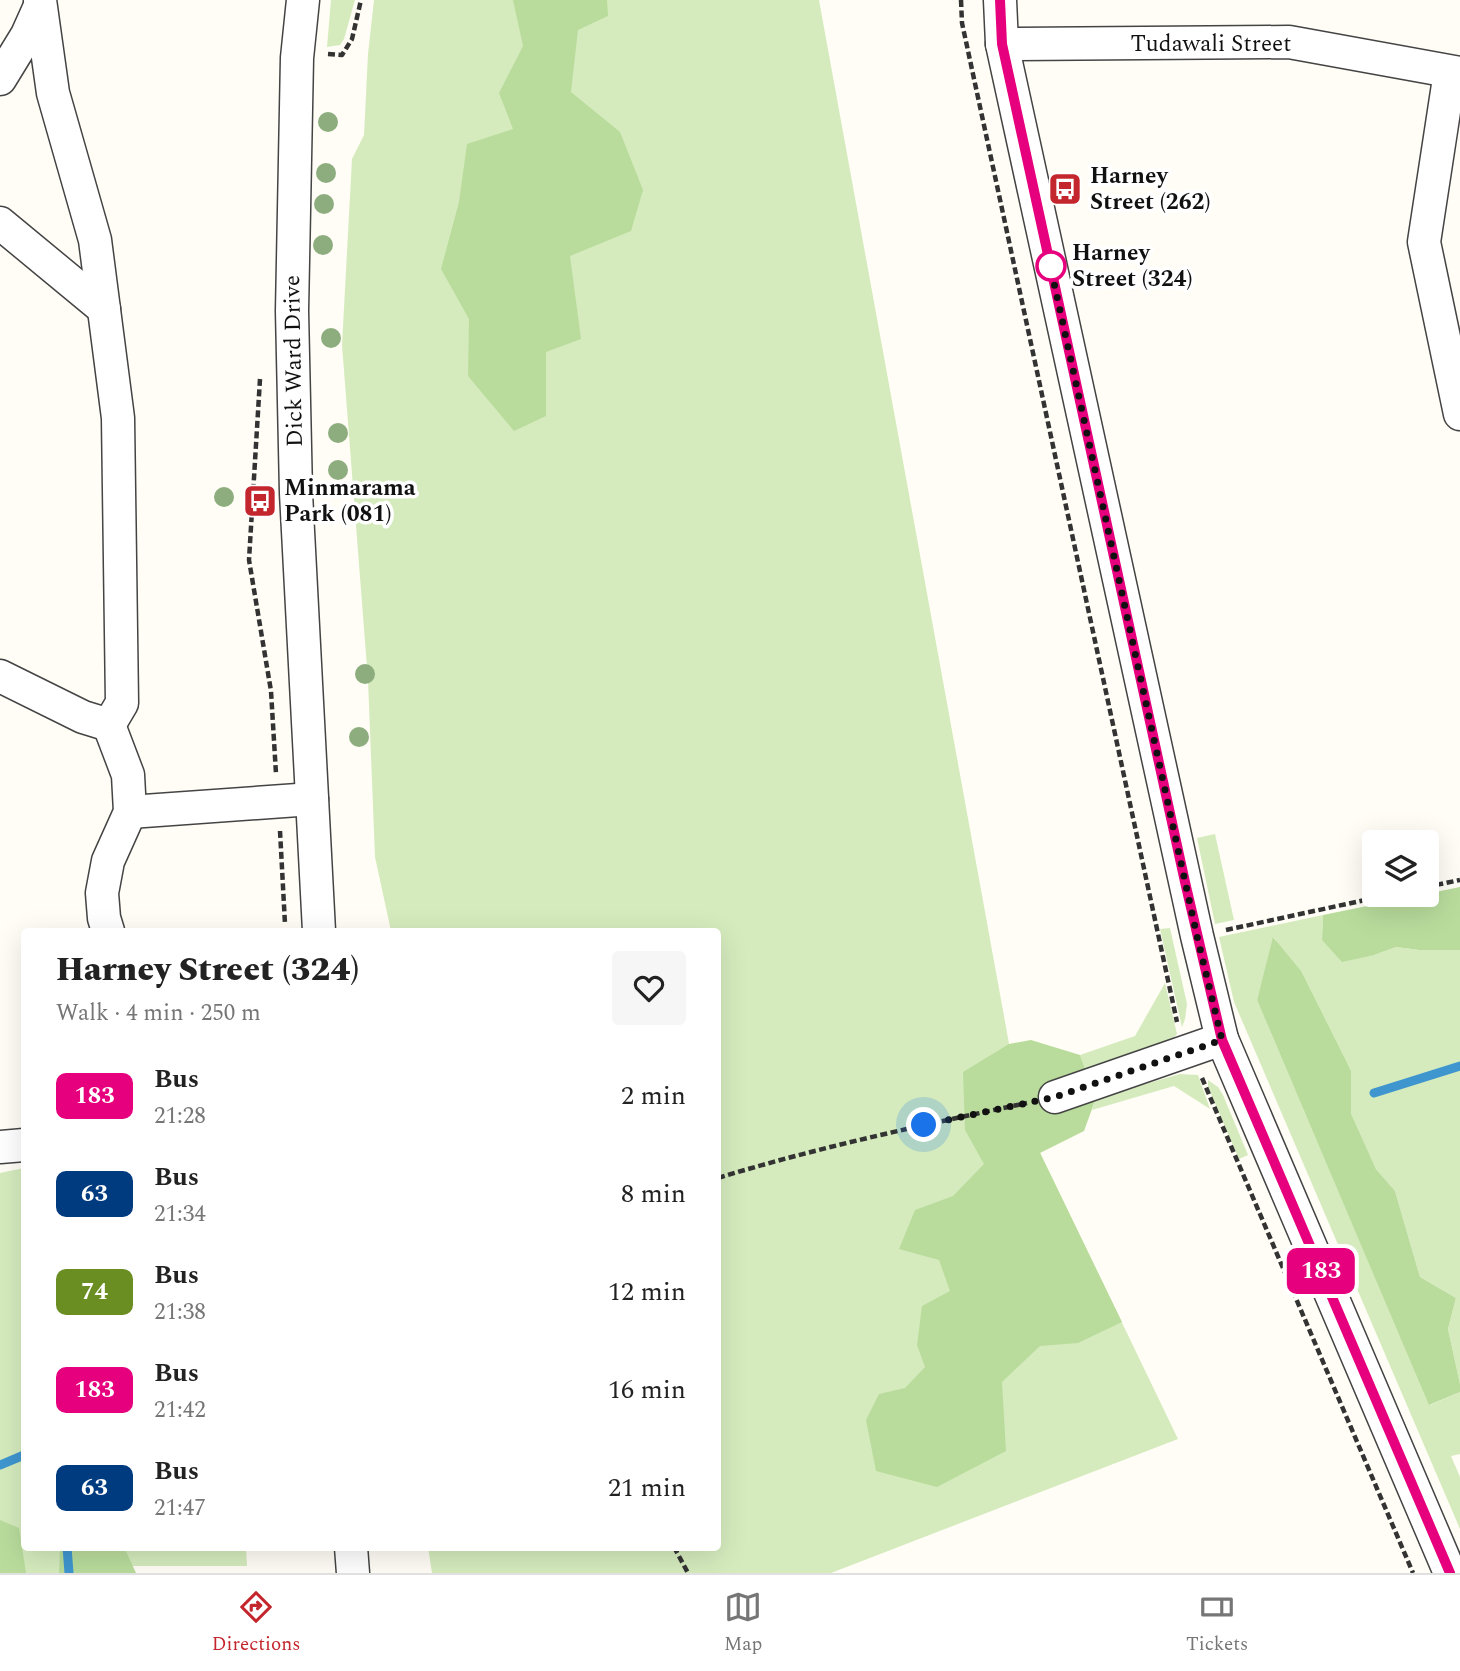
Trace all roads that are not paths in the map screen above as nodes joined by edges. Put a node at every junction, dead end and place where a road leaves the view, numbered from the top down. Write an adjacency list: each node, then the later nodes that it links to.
1 (303, 0): 12 (street, Dick Ward Drive)
2 (1000, 0): 4 (street)
3 (40, 3): 6 (street); 8 (street)
4 (1002, 44): 5 (street, Tudawali Street); 16 (street)
5 (1455, 72): 9 (street)
6 (0, 79)
7 (0, 223): 8 (street)
8 (104, 309): 11 (street)
9 (1460, 414)
10 (0, 676): 11 (street)
11 (109, 725): 13 (street)
12 (312, 799): 13 (street); 15 (street, Dick Ward Drive)
13 (130, 812): 14 (street)
14 (107, 928)
15 (319, 928)
16 (1222, 1040): 17 (street); 22 (street)
17 (1055, 1097)
18 (21, 1145): 19 (street)
19 (0, 1147)
20 (351, 1551): 21 (street)
21 (353, 1573)
22 (1450, 1573)

